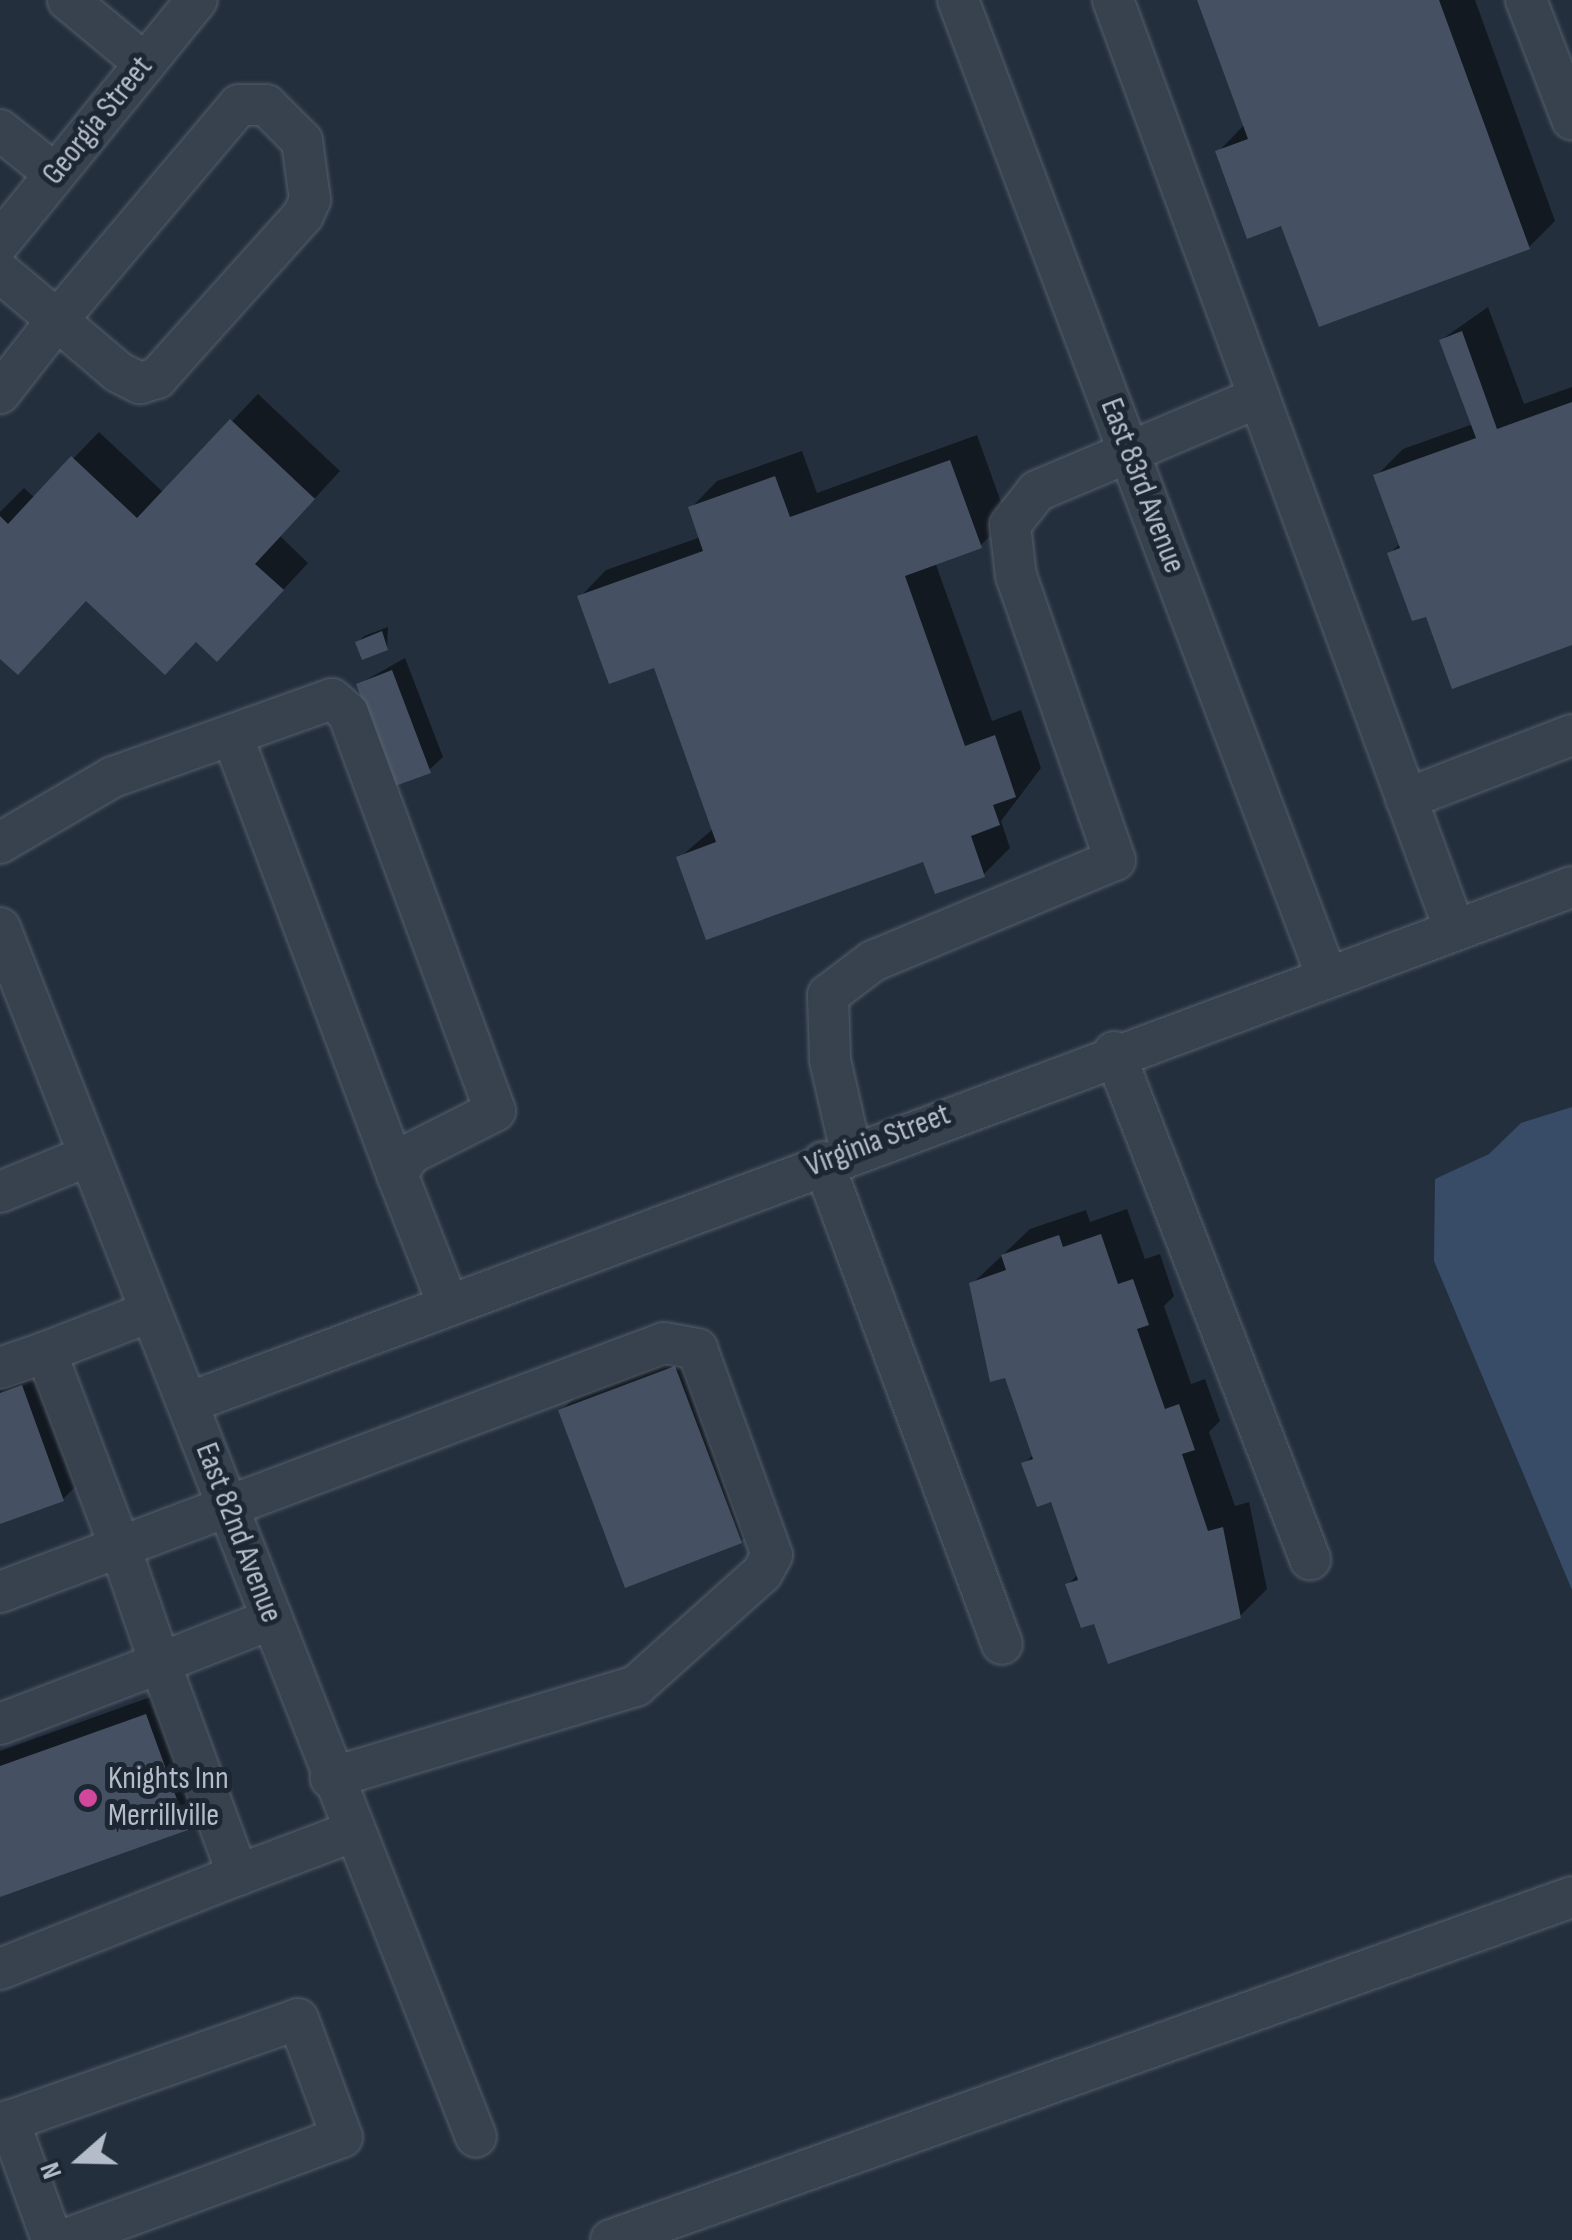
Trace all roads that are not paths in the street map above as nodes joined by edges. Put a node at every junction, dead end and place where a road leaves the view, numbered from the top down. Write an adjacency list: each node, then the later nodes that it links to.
1 (68, 0): 6 (street)
2 (197, 0): 6 (street, Georgia Street)
3 (958, 0): 15 (street, East 83rd Avenue)
4 (1112, 0): 14 (street)
5 (1526, 0): 7 (street)
6 (144, 64): 9 (street, Georgia Street)
7 (1572, 119)
8 (0, 130): 9 (street)
9 (55, 174): 10 (street, Georgia Street)
10 (0, 242)
11 (0, 272): 12 (street)
12 (58, 320): 12 (street); 13 (street)
13 (0, 393)
14 (1258, 396): 15 (street); 18 (street)
15 (1128, 449): 23 (street, East 83rd Avenue); 26 (street)
16 (232, 735): 19 (street); 27 (street); 27 (street)
17 (1572, 735): 18 (street)
18 (1406, 798): 21 (street)
19 (0, 843)
20 (1572, 887): 21 (street, Virginia Street)
21 (1454, 928): 23 (street, Virginia Street)
22 (4, 951): 25 (street, East 82nd Avenue)
23 (1325, 972): 24 (street, Virginia Street)
24 (1114, 1052): 26 (street, Virginia Street); 36 (street)
25 (88, 1156): 28 (street); 30 (street, East 82nd Avenue)
26 (837, 1157): 29 (street, Virginia Street); 39 (street)
27 (397, 1174): 29 (street)
28 (0, 1192)
29 (448, 1304): 33 (street, Virginia Street)
30 (149, 1312): 31 (street); 33 (street, East 82nd Avenue)
31 (46, 1352): 32 (street); 35 (street)
32 (0, 1368)
33 (188, 1403): 34 (street, East 82nd Avenue)
34 (228, 1508): 35 (street); 38 (street, East 82nd Avenue); 42 (street)
35 (120, 1548): 37 (street); 40 (street)
36 (1310, 1559)
37 (0, 1592)
38 (272, 1619): 40 (street); 42 (street, East 82nd Avenue)
39 (1002, 1644)
40 (160, 1663): 41 (street); 44 (street)
41 (0, 1724)
42 (330, 1778): 43 (street, East 82nd Avenue)
43 (352, 1832): 44 (street); 48 (street, East 82nd Avenue)
44 (238, 1875): 46 (street)
45 (1572, 1897): 51 (street)
46 (0, 1969)
47 (4, 2120): 49 (street); 50 (street)
48 (476, 2137)
49 (52, 2240)
50 (64, 2240)
51 (612, 2240)

